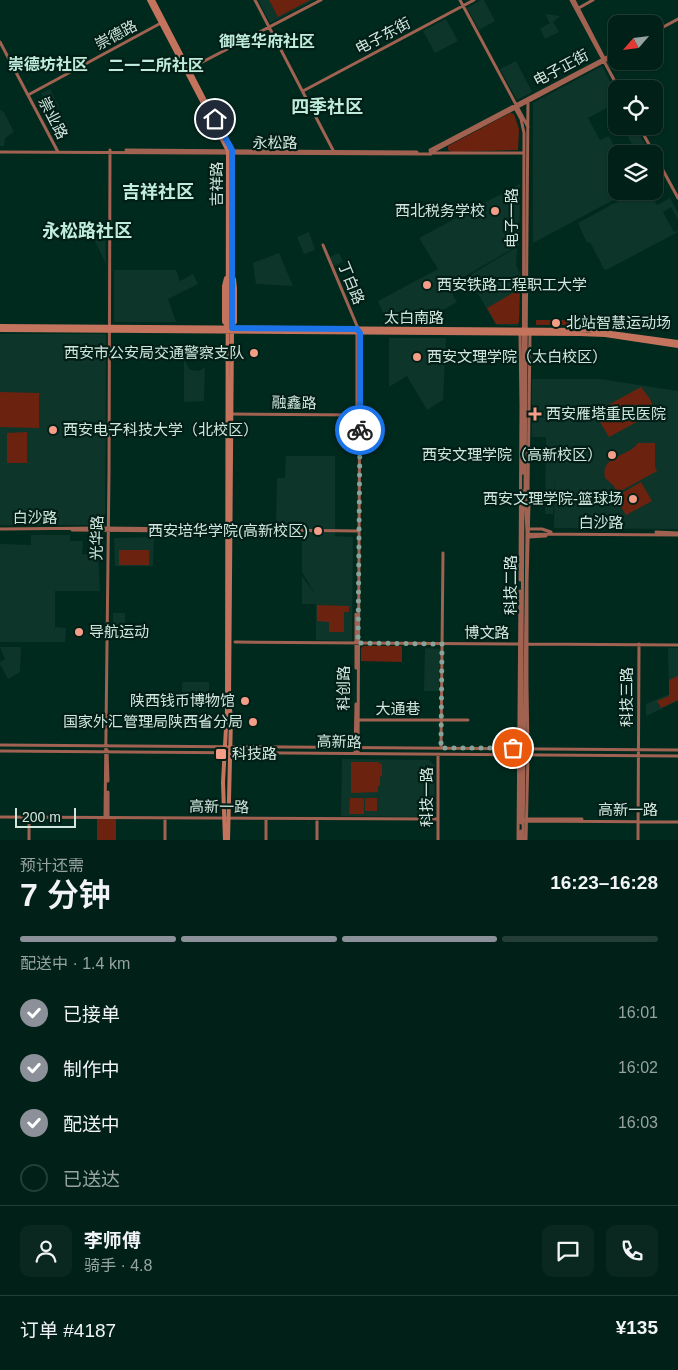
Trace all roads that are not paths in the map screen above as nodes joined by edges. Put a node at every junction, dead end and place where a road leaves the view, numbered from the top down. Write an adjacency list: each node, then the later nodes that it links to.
1 (151, 0): 11 (main road, 吉祥路); 17 (main road, 吉祥路)
2 (255, 0): 12 (street)
3 (321, 0): 12 (street)
4 (460, 0): 8 (street, 电子一路)
5 (474, 0): 8 (street, 电子东街)
6 (573, 0): 9 (street)
7 (594, 0): 9 (street)
8 (464, 6): 19 (street, 电子东街); 22 (street, 电子一路)
9 (577, 9): 16 (street)
10 (678, 21): 13 (street)
11 (161, 23): 17 (main road, 吉祥路); 20 (street, 崇德路)
12 (269, 27): 17 (street); 19 (street)
13 (663, 29)
14 (0, 42): 20 (street, 崇业路)
15 (608, 58): 16 (street, 电子正街)
16 (604, 60): 18 (street); 21 (street, 电子正街)
17 (188, 70): 29 (main road, 吉祥路)
18 (615, 80)
19 (303, 91): 30 (street)
20 (28, 94): 27 (street, 崇业路)
21 (528, 100): 22 (street, 电子正街); 23 (street, 电子一路)
22 (517, 107): 23 (street, 电子一路); 31 (street); 32 (street, 电子一路)
23 (528, 129): 32 (street, 电子一路)
24 (645, 135): 33 (street)
25 (645, 135): 34 (street)
26 (0, 151): 27 (street, 永松路)
27 (57, 151): 28 (street, 永松路)
28 (111, 151): 29 (street, 永松路); 39 (street, 光华路)
29 (230, 152): 30 (street, 永松路); 36 (main road, 吉祥路)
30 (335, 153): 31 (street, 永松路)
31 (432, 153): 32 (street, 永松路)
32 (526, 153): 41 (street, 电子一路)
33 (678, 193)
34 (678, 198)
35 (323, 245): 40 (street, 丁白路)
36 (230, 274): 38 (main road, 吉祥路); 38 (main road)
37 (0, 328): 39 (main road, 太白南路)
38 (230, 328): 39 (main road, 太白南路); 40 (main road, 太白南路); 44 (main road)
39 (110, 329): 47 (street, 光华路)
40 (358, 331): 41 (main road, 太白南路); 45 (street, 科创路)
41 (525, 332): 42 (main road, 太白南路); 43 (main road, 太白南路); 50 (street, 科技二路); 50 (street); 56 (street)
42 (678, 342)
43 (678, 346)
44 (229, 414): 45 (street, 融鑫路); 48 (main road)
45 (358, 415): 49 (street, 科创路)
46 (0, 529): 47 (street, 白沙路)
47 (108, 530): 48 (street, 白沙路); 63 (street, 光华路)
48 (229, 531): 49 (street, 白沙路); 64 (main road)
49 (358, 532): 54 (street, 科创路)
50 (527, 533): 51 (street, 白沙路); 56 (street, 科技二路); 56 (street)
51 (678, 534)
52 (443, 553): 55 (street, 科技一路)
53 (235, 642): 54 (street, 博文路)
54 (357, 643): 55 (street, 博文路); 59 (street, 科创路); 65 (street, 科创路)
55 (442, 644): 56 (street, 博文路); 60 (street, 科技一路)
56 (523, 644): 57 (street, 博文路); 67 (street, 科技二路); 67 (street)
57 (639, 644): 58 (street, 博文路); 68 (street, 科技三路)
58 (678, 645)
59 (358, 720): 60 (street, 大通巷); 65 (street, 科创路)
60 (441, 720): 61 (street, 大通巷); 66 (street, 科技一路)
61 (468, 720)
62 (0, 745): 63 (street, 高新路)
63 (106, 745): 64 (street, 高新路); 71 (street, 光华路)
64 (228, 746): 65 (street, 高新路); 72 (main road); 73 (main road)
65 (356, 748): 66 (street, 高新路); 74 (street, 科创路)
66 (441, 748): 67 (street, 高新路)
67 (523, 748): 68 (street, 高新路); 76 (street); 76 (street, 科技二路)
68 (638, 750): 69 (street, 高新路); 77 (street, 科技三路)
69 (678, 750)
70 (0, 751): 71 (street, 高新路)
71 (107, 752): 72 (street, 高新路); 81 (street, 光华路)
72 (224, 753): 73 (street, 高新路); 83 (main road)
73 (229, 753): 74 (street, 高新路); 83 (main road)
74 (356, 754): 75 (street, 高新路)
75 (438, 754): 76 (street, 高新路); 86 (street, 科技一路)
76 (523, 755): 77 (street, 高新路); 87 (street); 87 (street, 科技二路)
77 (638, 755): 78 (street, 高新路); 88 (street, 科技三路)
78 (678, 756)
79 (0, 817): 80 (street, 高新一路)
80 (30, 817): 81 (street, 高新一路); 90 (street)
81 (106, 817): 82 (street, 高新一路)
82 (165, 818): 83 (street, 高新一路); 91 (street)
83 (227, 818): 84 (street, 高新一路); 92 (main road)
84 (266, 819): 85 (street, 高新一路); 93 (street)
85 (317, 819): 86 (street, 高新一路); 94 (street)
86 (438, 819): 95 (street, 科技一路)
87 (522, 820): 88 (street, 高新一路); 96 (street, 科技二路)
88 (638, 820): 89 (street, 高新一路); 97 (street, 科技三路)
89 (678, 821)
90 (29, 840)
91 (165, 840)
92 (226, 840)
93 (266, 840)
94 (317, 840)
95 (438, 840)
96 (522, 840)
97 (638, 840)

